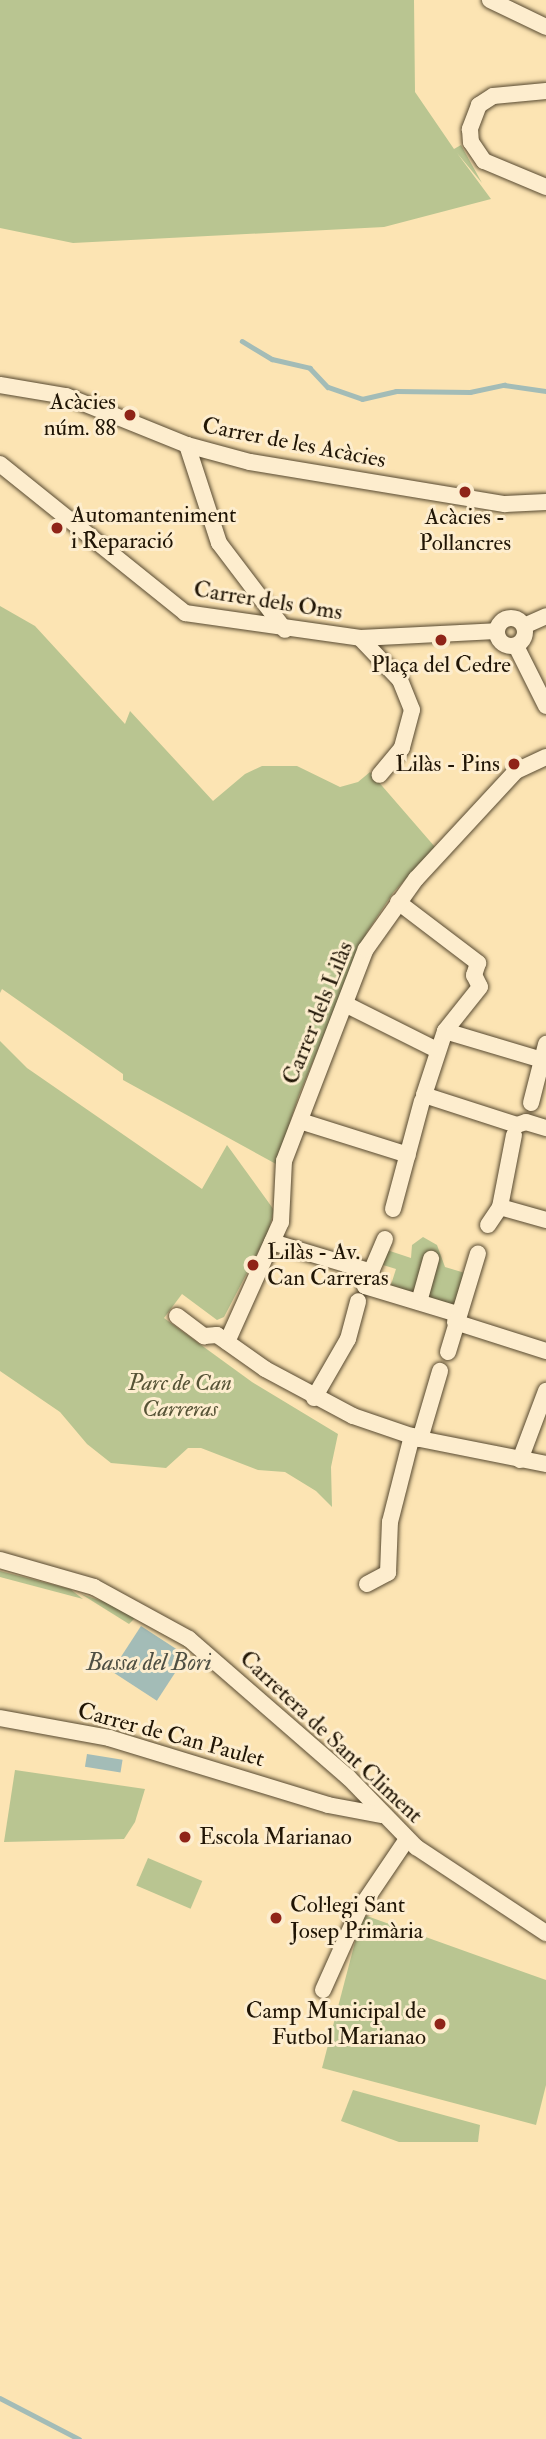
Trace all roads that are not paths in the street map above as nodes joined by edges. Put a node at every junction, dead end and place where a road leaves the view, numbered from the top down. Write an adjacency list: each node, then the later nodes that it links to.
1 (491, 0): 2 (street)
2 (546, 27)
3 (546, 91): 4 (street)
4 (546, 187)
5 (0, 385): 6 (street, Carrer de les Acàcies)
6 (187, 445): 10 (street, Carrer de les Acàcies); 13 (street)
7 (0, 464): 13 (street, Carrer dels Oms)
8 (546, 491): 10 (street)
9 (546, 502): 10 (street, Carrer de les Acàcies)
10 (527, 503)
11 (546, 616): 12 (street)
12 (524, 626): 14 (street); 16 (street)
13 (285, 630): 15 (street, Carrer dels Oms)
14 (496, 631): 15 (street, Carrer dels Oms); 16 (street)
15 (360, 638): 19 (street)
16 (516, 646): 17 (street)
17 (546, 706)
18 (546, 757): 20 (street, Carrer dels Lilàs)
19 (379, 775)
20 (398, 902): 21 (street, Carrer dels Lilàs); 22 (street)
21 (345, 1004): 23 (street); 27 (street, Carrer dels Lilàs)
22 (445, 1031): 23 (street); 24 (street)
23 (437, 1050): 25 (street)
24 (544, 1052): 26 (street)
25 (423, 1098): 28 (street); 30 (street)
26 (531, 1103)
27 (300, 1121): 30 (street); 36 (street, Carrer dels Lilàs)
28 (546, 1128)
29 (514, 1135): 31 (street)
30 (408, 1155): 32 (street)
31 (500, 1207): 33 (street); 34 (street)
32 (393, 1209)
33 (546, 1220)
34 (488, 1225)
35 (385, 1239): 39 (street)
36 (272, 1242): 39 (street); 43 (street, Carrer dels Lilàs)
37 (478, 1253): 42 (street)
38 (431, 1259): 40 (street)
39 (365, 1286): 40 (street); 48 (street)
40 (419, 1302): 42 (street)
41 (177, 1316): 43 (street)
42 (456, 1318): 44 (street); 45 (street)
43 (227, 1342): 48 (street)
44 (546, 1351)
45 (448, 1352)
46 (440, 1371): 49 (street)
47 (546, 1391): 50 (street)
48 (314, 1398): 49 (street)
49 (416, 1438): 50 (street); 53 (street)
50 (520, 1460): 51 (street)
51 (546, 1464)
52 (0, 1560): 55 (street, Carretera de Sant Climent)
53 (367, 1584)
54 (0, 1718): 56 (street, Carrer de Can Paulet)
55 (355, 1784): 56 (street); 57 (street, Carretera de Sant Climent)
56 (328, 1805): 57 (street, Carrer de Can Paulet)
57 (382, 1815): 58 (street, Carretera de Sant Climent)
58 (407, 1839): 59 (street, Carretera de Sant Climent); 60 (street)
59 (546, 1933)
60 (323, 1990)

